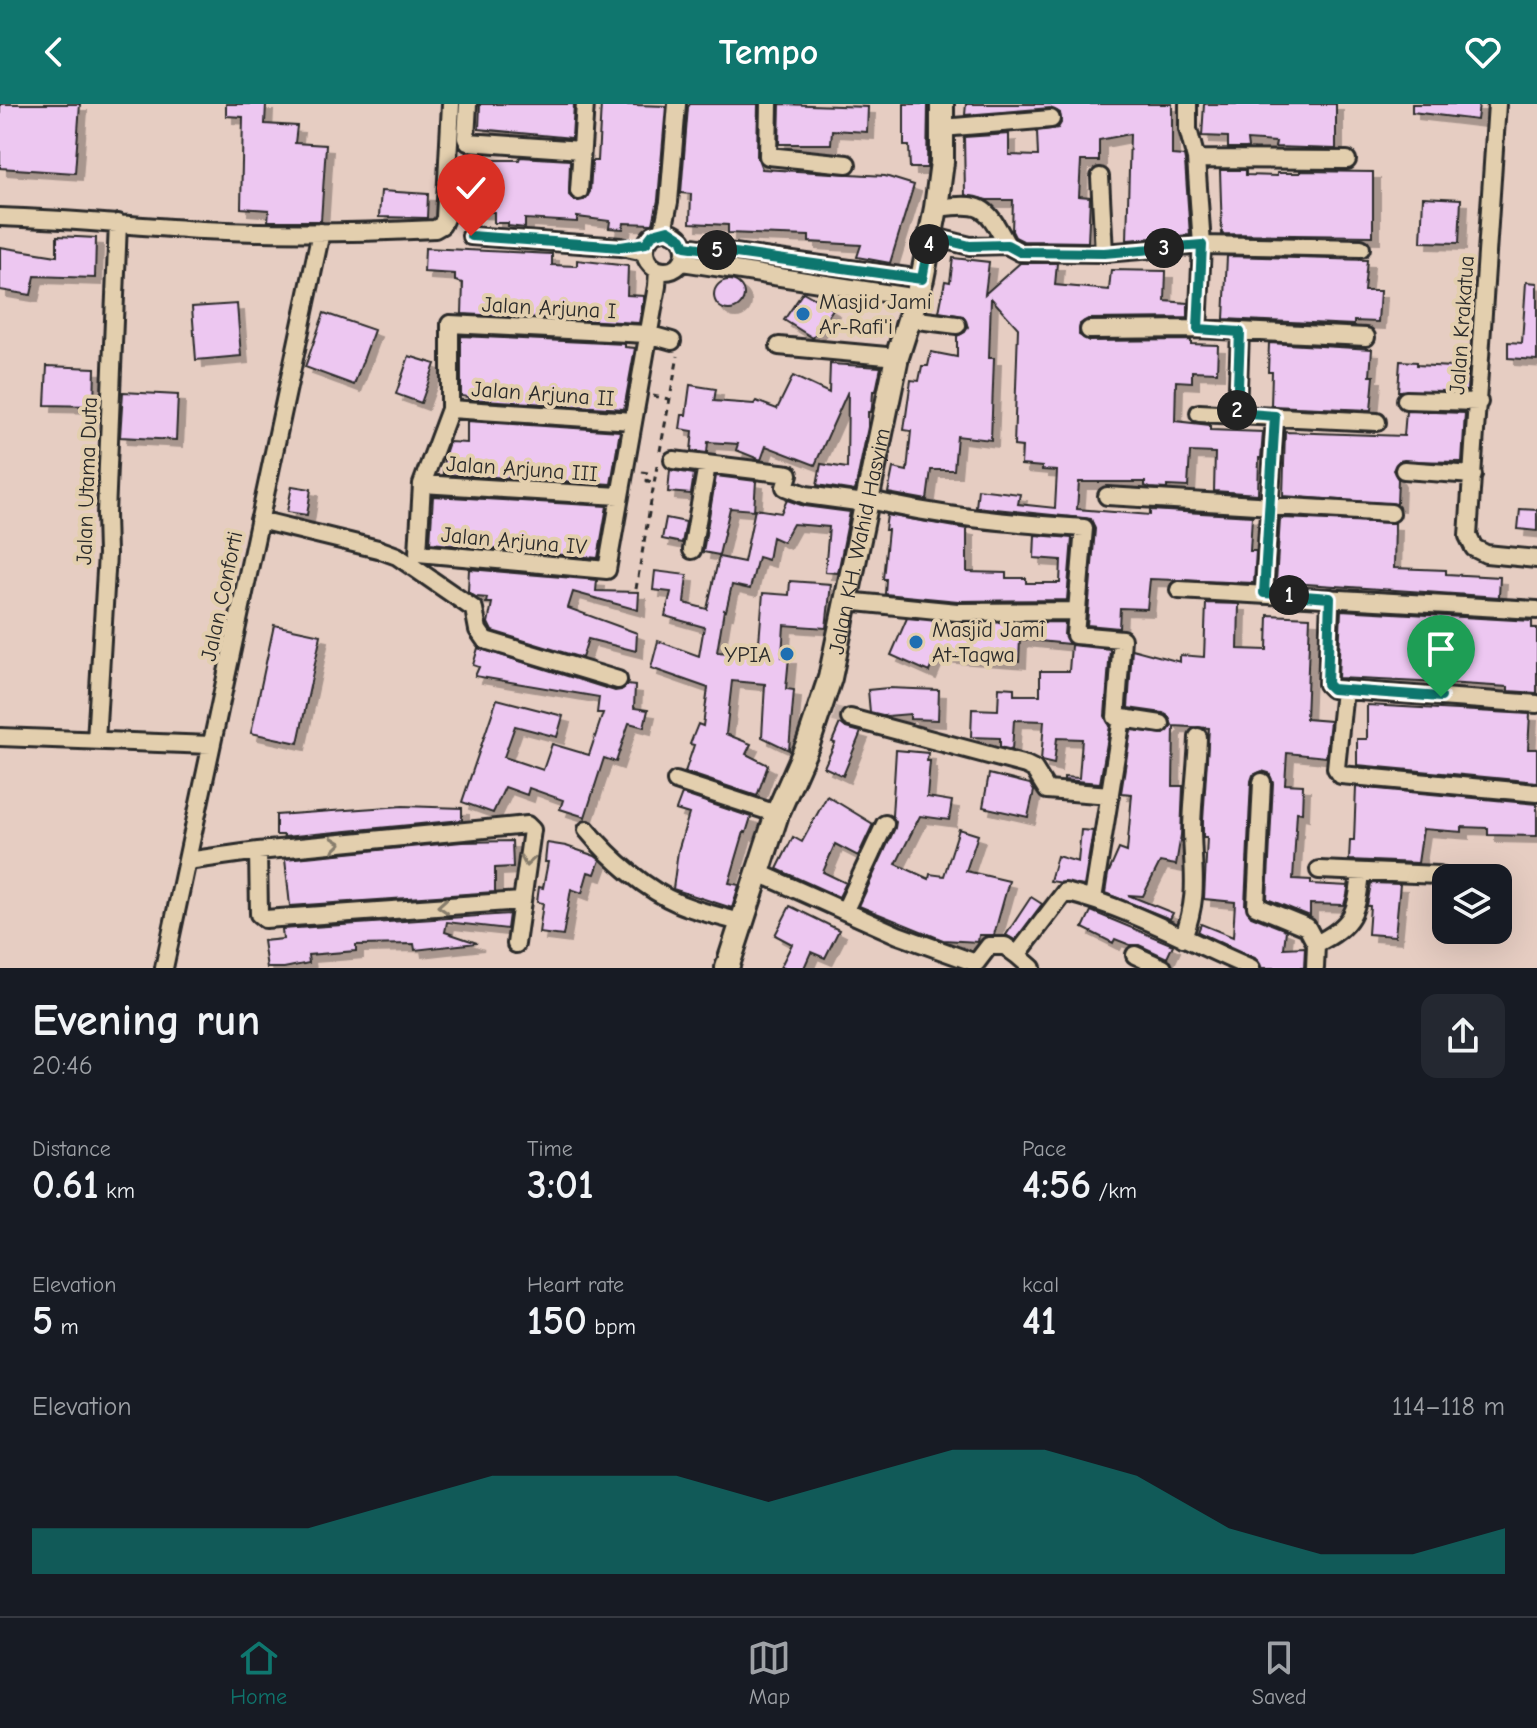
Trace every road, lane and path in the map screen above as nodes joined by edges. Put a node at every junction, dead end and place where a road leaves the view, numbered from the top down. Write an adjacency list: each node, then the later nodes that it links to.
1 (451, 104): 21 (street)
2 (468, 104): 11 (street)
3 (585, 104): 11 (street)
4 (677, 104): 20 (street)
5 (769, 104): 14 (street)
6 (942, 104): 10 (street, Jalan KH. Wahid Hasyim)
7 (1188, 104): 12 (street)
8 (1497, 104): 46 (street, Jalan Krakatua)
9 (1051, 119): 10 (street)
10 (942, 128): 17 (street, Jalan KH. Wahid Hasyim)
11 (581, 150): 16 (street)
12 (1196, 159): 13 (street); 25 (street)
13 (1347, 160)
14 (847, 164)
15 (1100, 177): 28 (street)
16 (579, 191)
17 (936, 208): 23 (street, Jalan KH. Wahid Hasyim); 24 (street)
18 (0, 217): 19 (street)
19 (118, 223): 21 (street); 82 (street, Jalan Utama Duta)
20 (667, 231): 26 (street); 29 (street)
21 (321, 232): 65 (street, Jalan Conforti)
22 (471, 236): 26 (street)
23 (930, 236): 24 (street); 33 (street, Jalan KH. Wahid Hasyim)
24 (1007, 245): 28 (street)
25 (1202, 245): 27 (street); 28 (street); 35 (street)
26 (646, 248): 31 (street)
27 (1361, 248)
28 (1104, 253)
29 (684, 254): 30 (street); 31 (street); 32 (street)
30 (789, 259): 32 (street); 33 (street)
31 (660, 276): 38 (street)
32 (787, 277): 33 (street)
33 (916, 299): 34 (street); 42 (street, Jalan KH. Wahid Hasyim)
34 (957, 325)
35 (1198, 329): 36 (street); 37 (street)
36 (1089, 330)
37 (1240, 332): 39 (street); 49 (street)
38 (647, 334): 40 (street, Jalan Arjuna I); 43 (street); 47 (street, Jalan Arjuna I)
39 (1366, 337)
40 (672, 341)
41 (779, 346): 42 (street)
42 (897, 357): 62 (street, Jalan KH. Wahid Hasyim)
43 (644, 387): 44 (path); 51 (street)
44 (670, 400)
45 (1406, 400): 46 (street)
46 (1479, 402): 57 (street, Jalan Krakatua)
47 (450, 409): 51 (street, Jalan Arjuna II); 59 (street)
48 (1199, 413): 49 (street)
49 (1237, 413): 50 (street)
50 (1275, 416): 52 (street); 63 (street)
51 (633, 421): 60 (street)
52 (1377, 422)
53 (673, 460): 54 (street)
54 (707, 465): 62 (street); 66 (street)
55 (1404, 470): 57 (street)
56 (648, 473): 58 (path)
57 (1473, 475): 67 (street, Jalan Krakatua)
58 (654, 482)
59 (422, 484): 60 (street, Jalan Arjuna III); 60 (street, Jalan Arjuna IV)
60 (619, 496)
61 (1107, 496): 63 (street)
62 (866, 501): 71 (street, Jalan KH. Wahid Hasyim); 73 (street)
63 (1270, 504): 64 (street); 69 (street)
64 (1391, 513)
65 (259, 520): 74 (street); 83 (street, Jalan Conforti)
66 (692, 550)
67 (1537, 559)
68 (1179, 590): 69 (street)
69 (1264, 593): 70 (street)
70 (1330, 598): 72 (street); 75 (street)
71 (846, 601): 73 (street); 77 (street, Jalan KH. Wahid Hasyim)
72 (1537, 610)
73 (1077, 611): 78 (street)
74 (618, 680)
75 (1344, 690): 76 (street); 86 (street)
76 (1537, 704)
77 (835, 714): 87 (street); 88 (street, Jalan KH. Wahid Hasyim)
78 (1122, 718): 79 (street); 87 (street)
79 (1161, 724)
80 (0, 737): 82 (street)
81 (1198, 737): 101 (street)
82 (96, 741): 83 (street)
83 (211, 745): 92 (street, Jalan Conforti)
84 (676, 781): 88 (street)
85 (1262, 782): 103 (street)
86 (1537, 793)
87 (1110, 795): 97 (street)
88 (777, 814): 94 (street, Jalan KH. Wahid Hasyim)
89 (885, 824): 99 (street)
90 (587, 830): 100 (street)
91 (258, 851): 92 (street); 98 (street, one-way to 91); 98 (street, one-way to 98)
92 (187, 861): 107 (street, Jalan Conforti)
93 (1319, 870): 95 (street)
94 (757, 872): 99 (street); 100 (street, Jalan KH. Wahid Hasyim)
95 (1361, 872): 96 (street); 103 (street)
96 (1432, 875)
97 (1093, 899): 101 (street); 104 (street)
98 (521, 901): 102 (street)
99 (845, 910): 106 (street)
100 (741, 922): 108 (street, Jalan KH. Wahid Hasyim)
101 (1183, 938): 111 (street)
102 (516, 944)
103 (1316, 944): 112 (street)
104 (1017, 955): 106 (street); 109 (street)
105 (1135, 955): 110 (street)
106 (977, 966)
107 (164, 968)
108 (727, 968)
109 (1032, 968)
110 (1163, 968)
111 (1251, 968)
112 (1315, 968)

